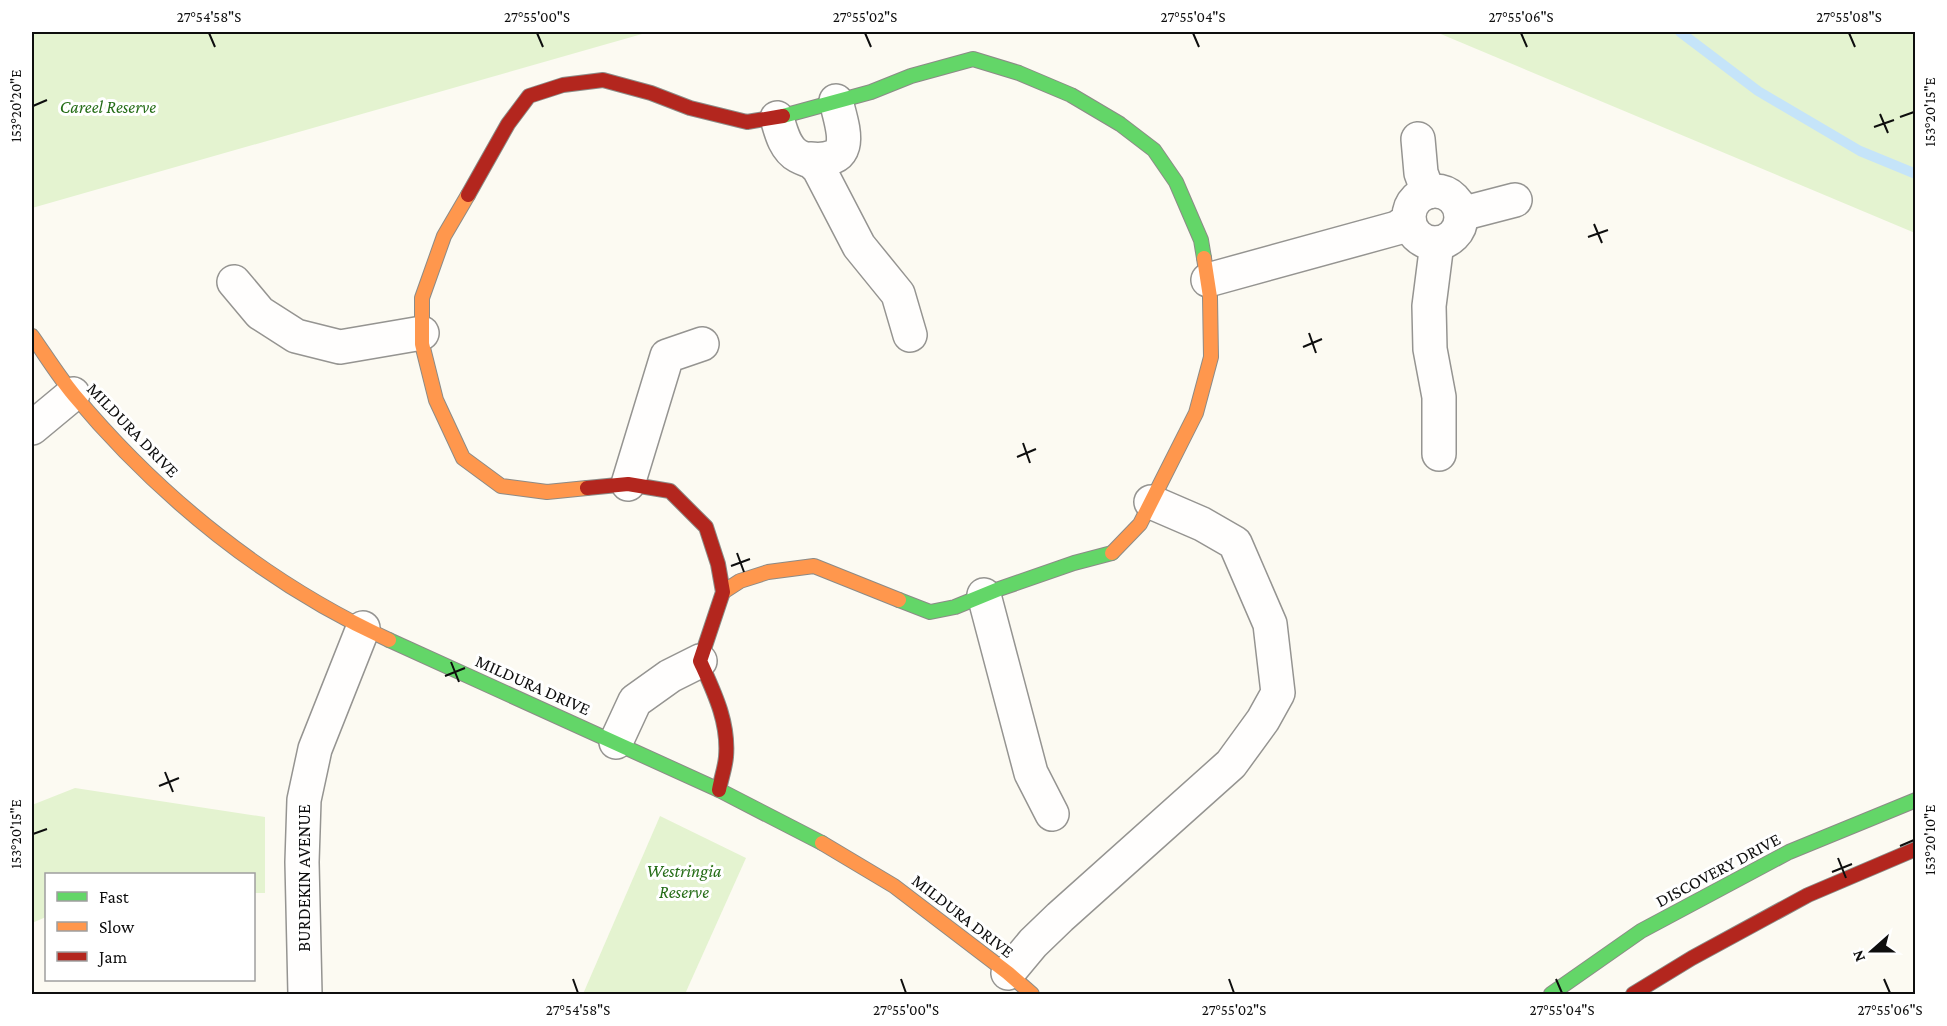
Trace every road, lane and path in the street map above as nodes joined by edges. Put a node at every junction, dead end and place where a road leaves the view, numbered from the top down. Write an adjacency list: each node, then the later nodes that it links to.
1 (836, 101): 2 (street); 4 (street); 10 (street)
2 (777, 118): 4 (street); 12 (street)
3 (1418, 139): 5 (street)
4 (810, 159): 13 (street)
5 (1428, 192): 7 (street); 8 (street)
6 (1515, 200): 7 (street)
7 (1461, 214): 9 (street)
8 (1409, 220): 9 (street); 10 (street)
9 (1437, 243): 18 (street)
10 (1208, 280): 20 (street)
11 (234, 282): 12 (street)
12 (422, 333): 19 (street)
13 (910, 335)
14 (32, 336): 16 (street, MILDURA DRIVE)
15 (702, 344): 19 (street)
16 (73, 394): 17 (street); 23 (street, MILDURA DRIVE)
17 (32, 428)
18 (1439, 454)
19 (628, 484): 21 (street)
20 (1151, 501): 22 (street); 30 (street)
21 (723, 592): 22 (street); 24 (street)
22 (984, 595): 28 (street)
23 (363, 628): 25 (street, MILDURA DRIVE); 31 (street, BURDEKIN AVENUE)
24 (700, 661): 25 (street); 26 (street)
25 (616, 742): 26 (street, MILDURA DRIVE)
26 (719, 789): 30 (street, MILDURA DRIVE)
27 (1916, 800): 33 (street, DISCOVERY DRIVE)
28 (1052, 814)
29 (1916, 849): 34 (street)
30 (1008, 973): 32 (street, MILDURA DRIVE)
31 (305, 994)
32 (1032, 994)
33 (1551, 994)
34 (1633, 994)

